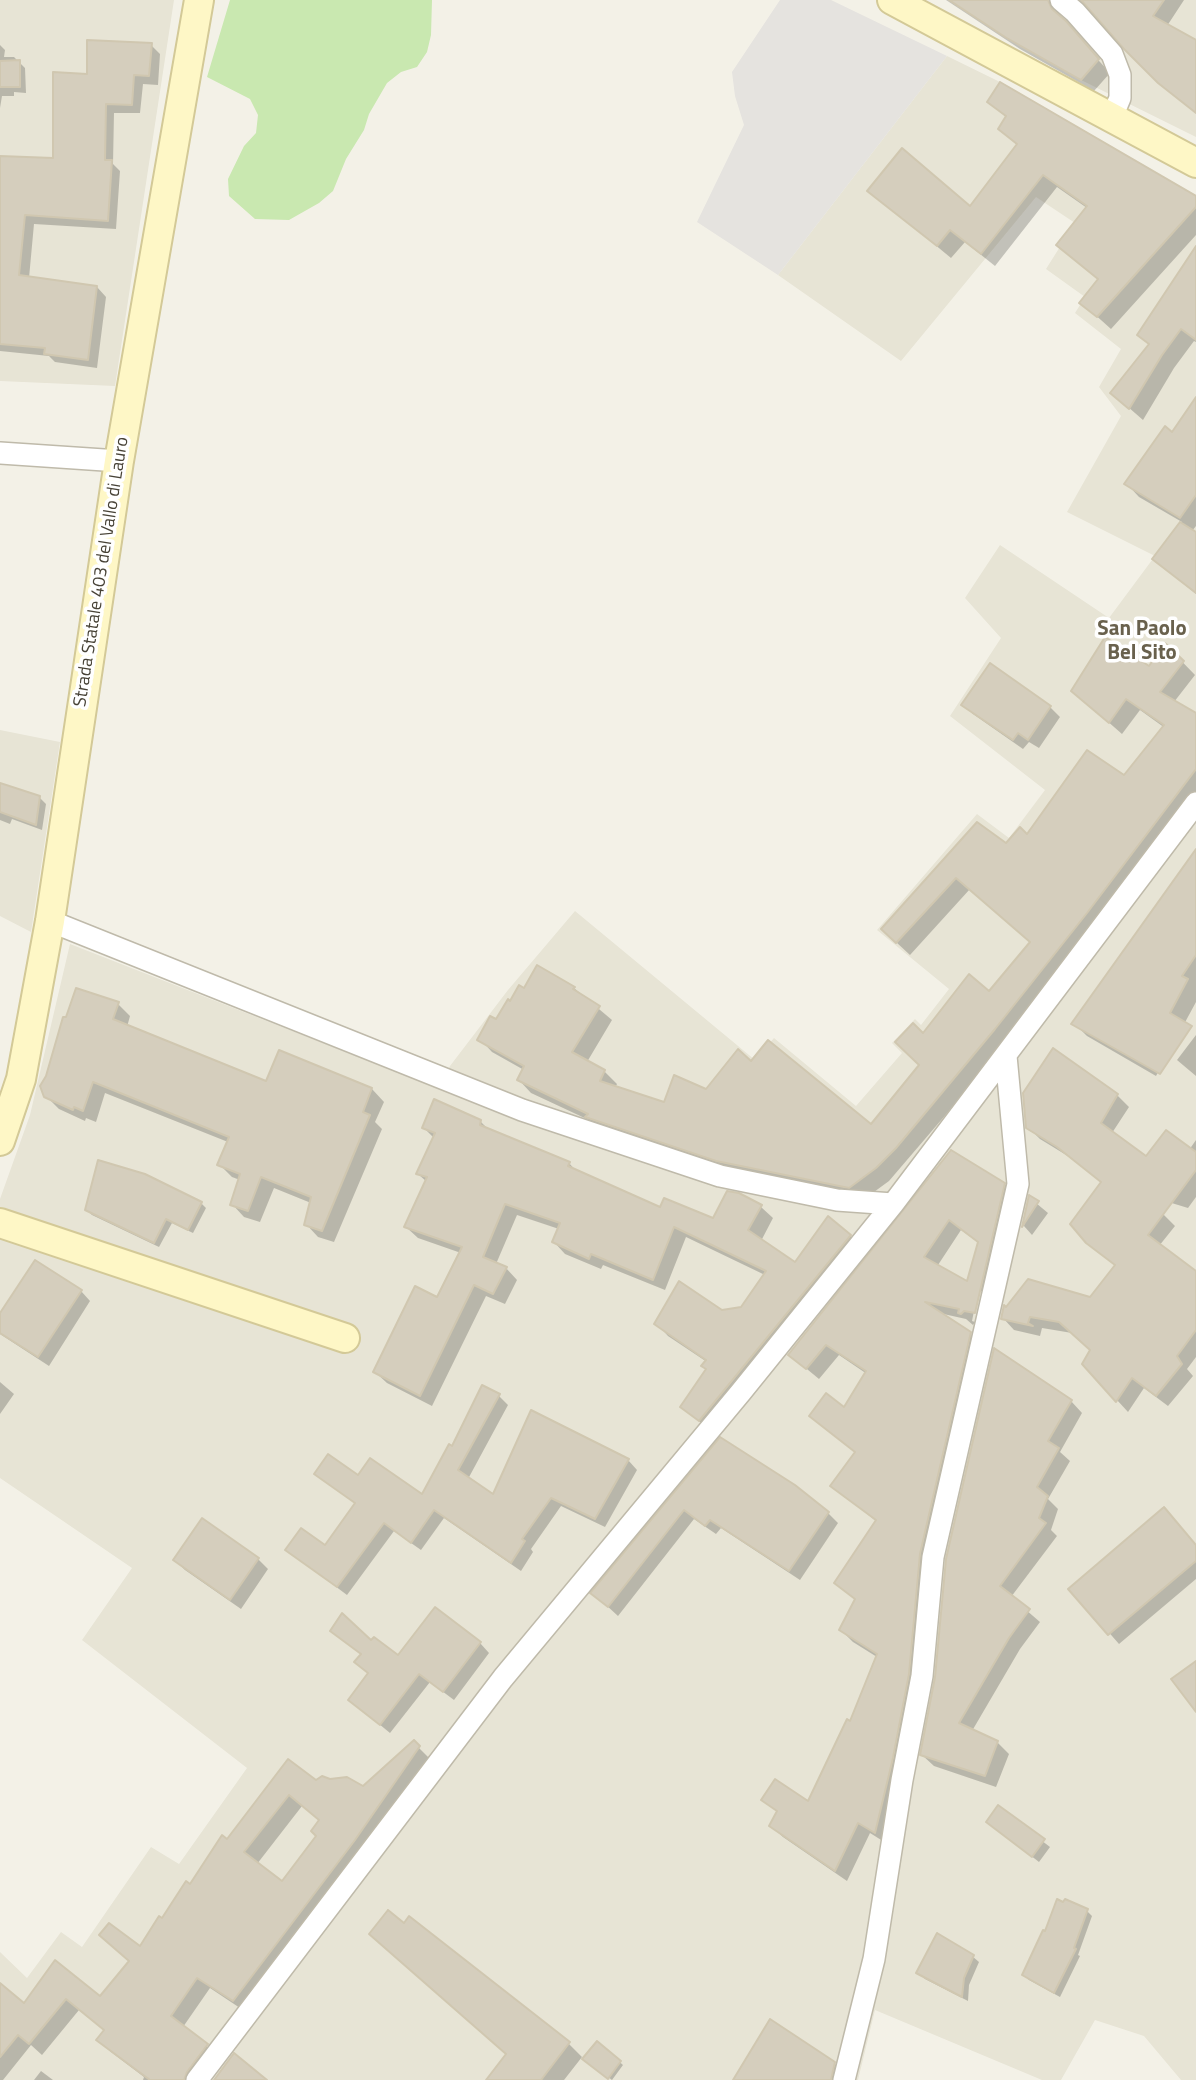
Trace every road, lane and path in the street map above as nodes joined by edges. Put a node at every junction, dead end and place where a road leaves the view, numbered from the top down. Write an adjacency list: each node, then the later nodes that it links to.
1 (199, 0): 7 (main road, Strada Statale 403 del Vallo di Lauro)
2 (892, 0): 4 (main road)
3 (1061, 0): 4 (street)
4 (1112, 117): 5 (main road)
5 (1196, 163)
6 (0, 453): 7 (street)
7 (119, 461): 9 (main road, Strada Statale 403 del Vallo di Lauro)
8 (1196, 803): 10 (street)
9 (50, 921): 11 (main road, Strada Statale 403 del Vallo di Lauro); 12 (street)
10 (1006, 1056): 12 (street); 16 (street)
11 (0, 1141)
12 (893, 1203): 15 (street)
13 (0, 1223): 14 (main road)
14 (345, 1338)
15 (197, 2080)
16 (844, 2080)

